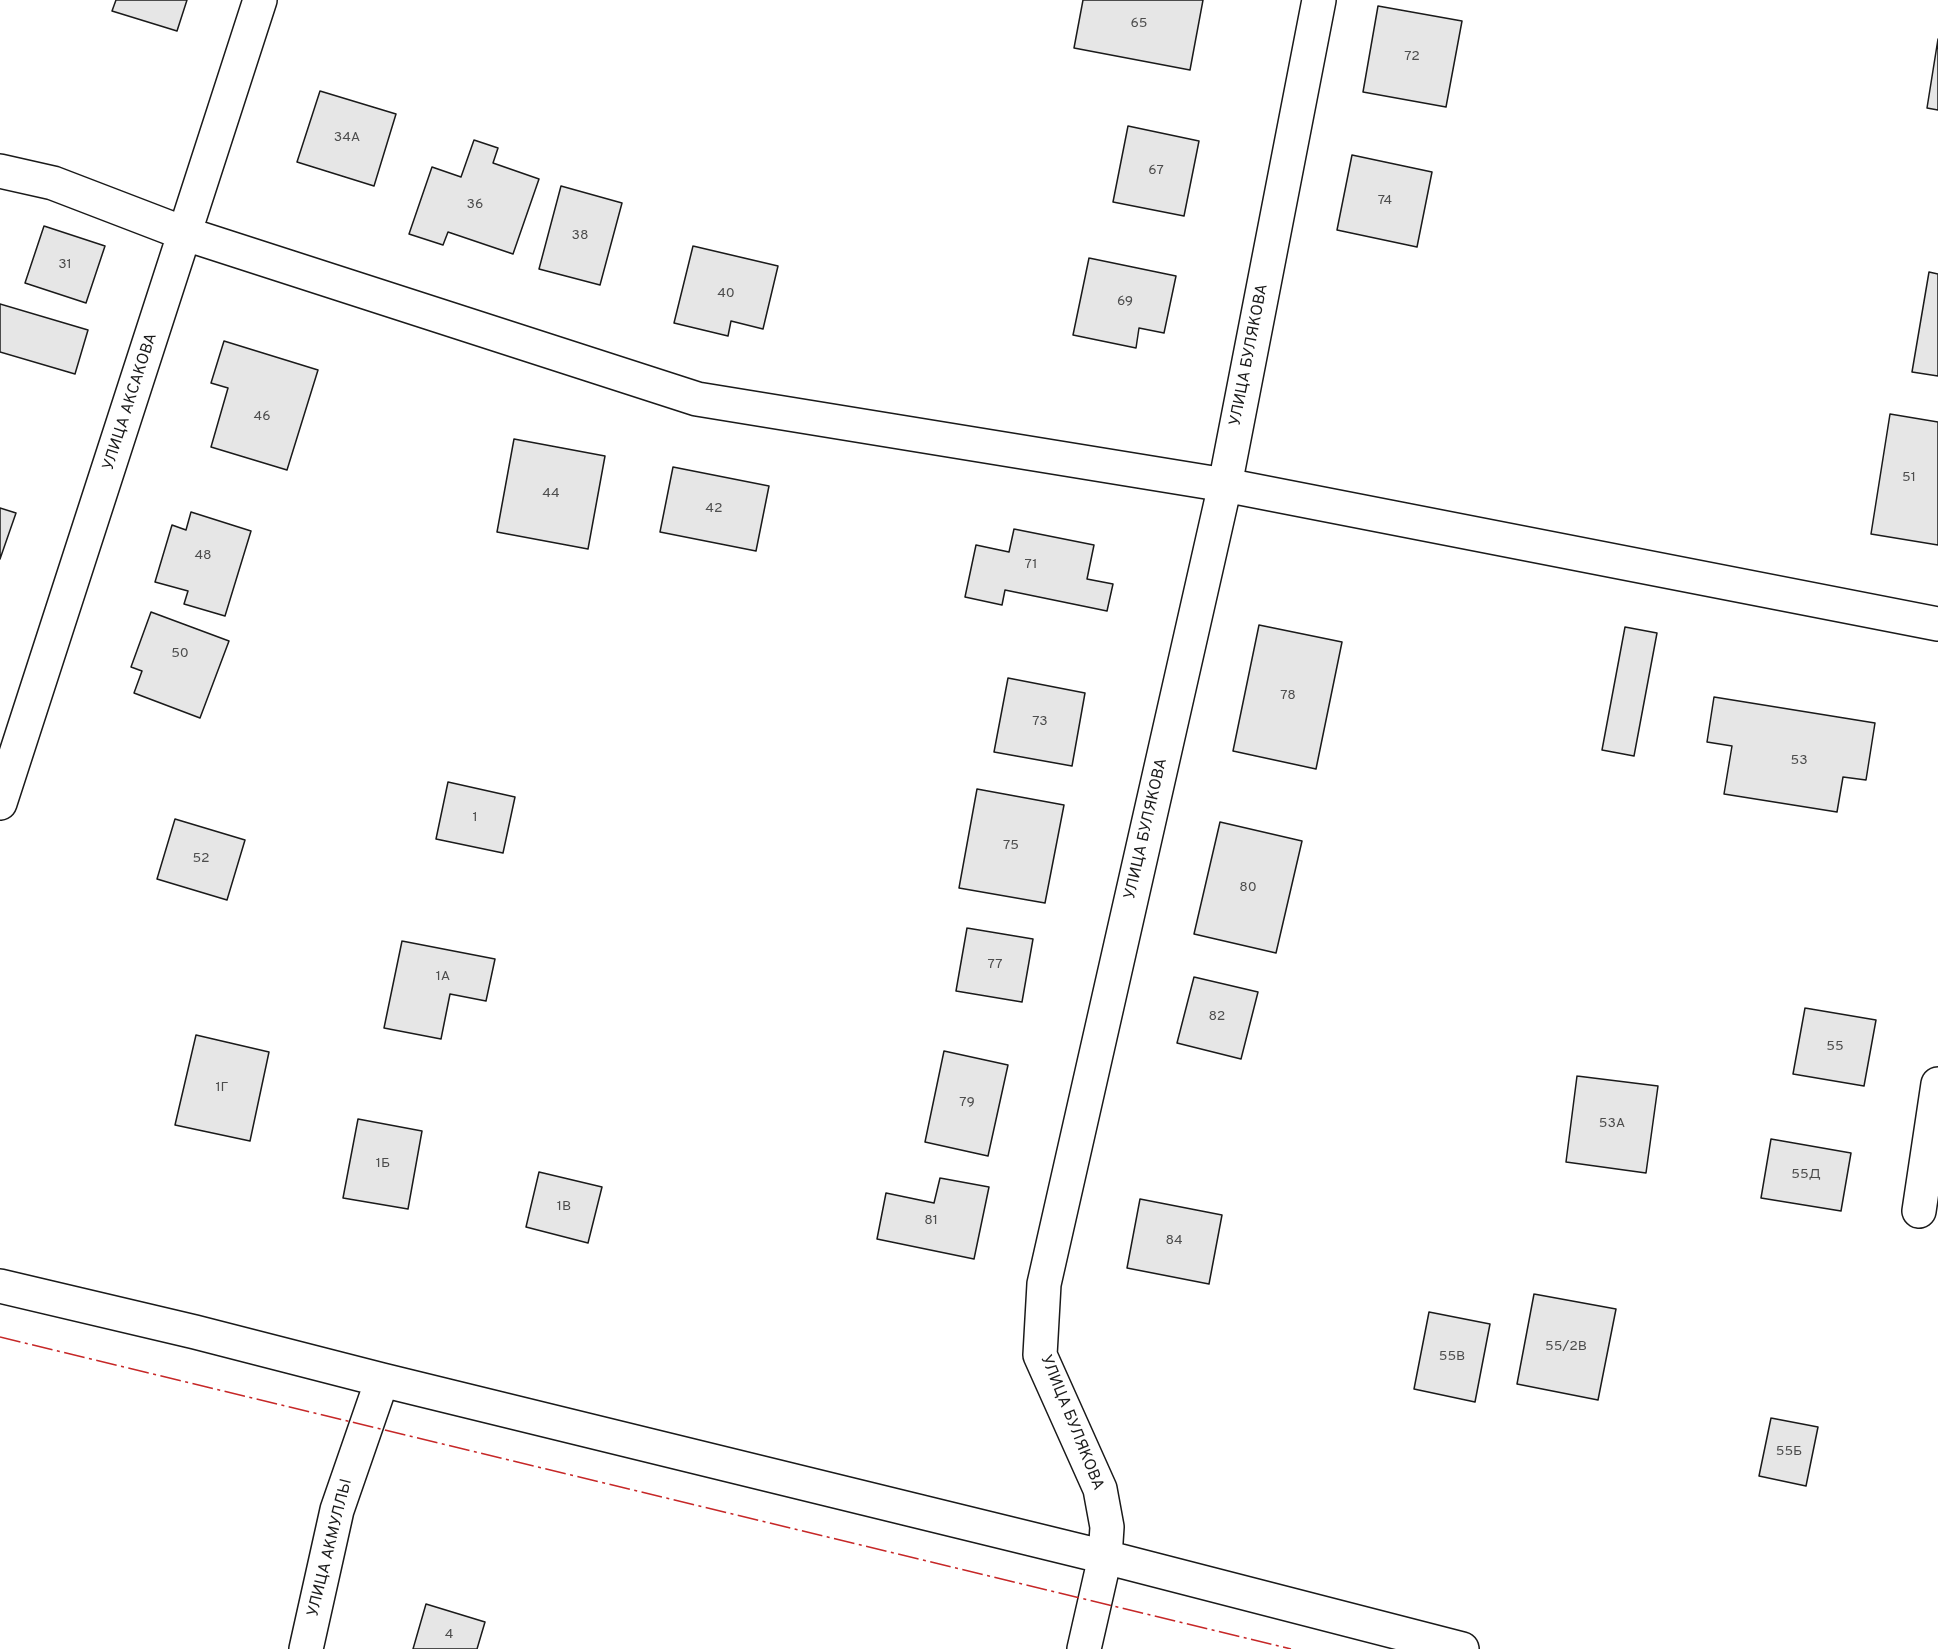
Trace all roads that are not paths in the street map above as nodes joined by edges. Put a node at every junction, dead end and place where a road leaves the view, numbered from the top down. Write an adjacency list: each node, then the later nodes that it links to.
1 (261, 0): 4 (street, УЛИЦА АКСАКОВА)
2 (1319, 0): 5 (street, УЛИЦА БУЛЯКОВА)
3 (0, 171): 4 (street)
4 (186, 234): 5 (street); 7 (street, УЛИЦА АКСАКОВА)
5 (1225, 485): 6 (street); 12 (street, УЛИЦА БУЛЯКОВА)
6 (1938, 624)
7 (0, 803)
8 (1938, 1084): 9 (street)
9 (1918, 1211)
10 (0, 1286): 11 (street)
11 (382, 1380): 12 (street); 13 (street, УЛИЦА АКМУЛЛЫ)
12 (1105, 1557): 14 (street, УЛИЦА БУЛЯКОВА); 15 (street)
13 (306, 1649)
14 (1084, 1649)
15 (1462, 1649)

